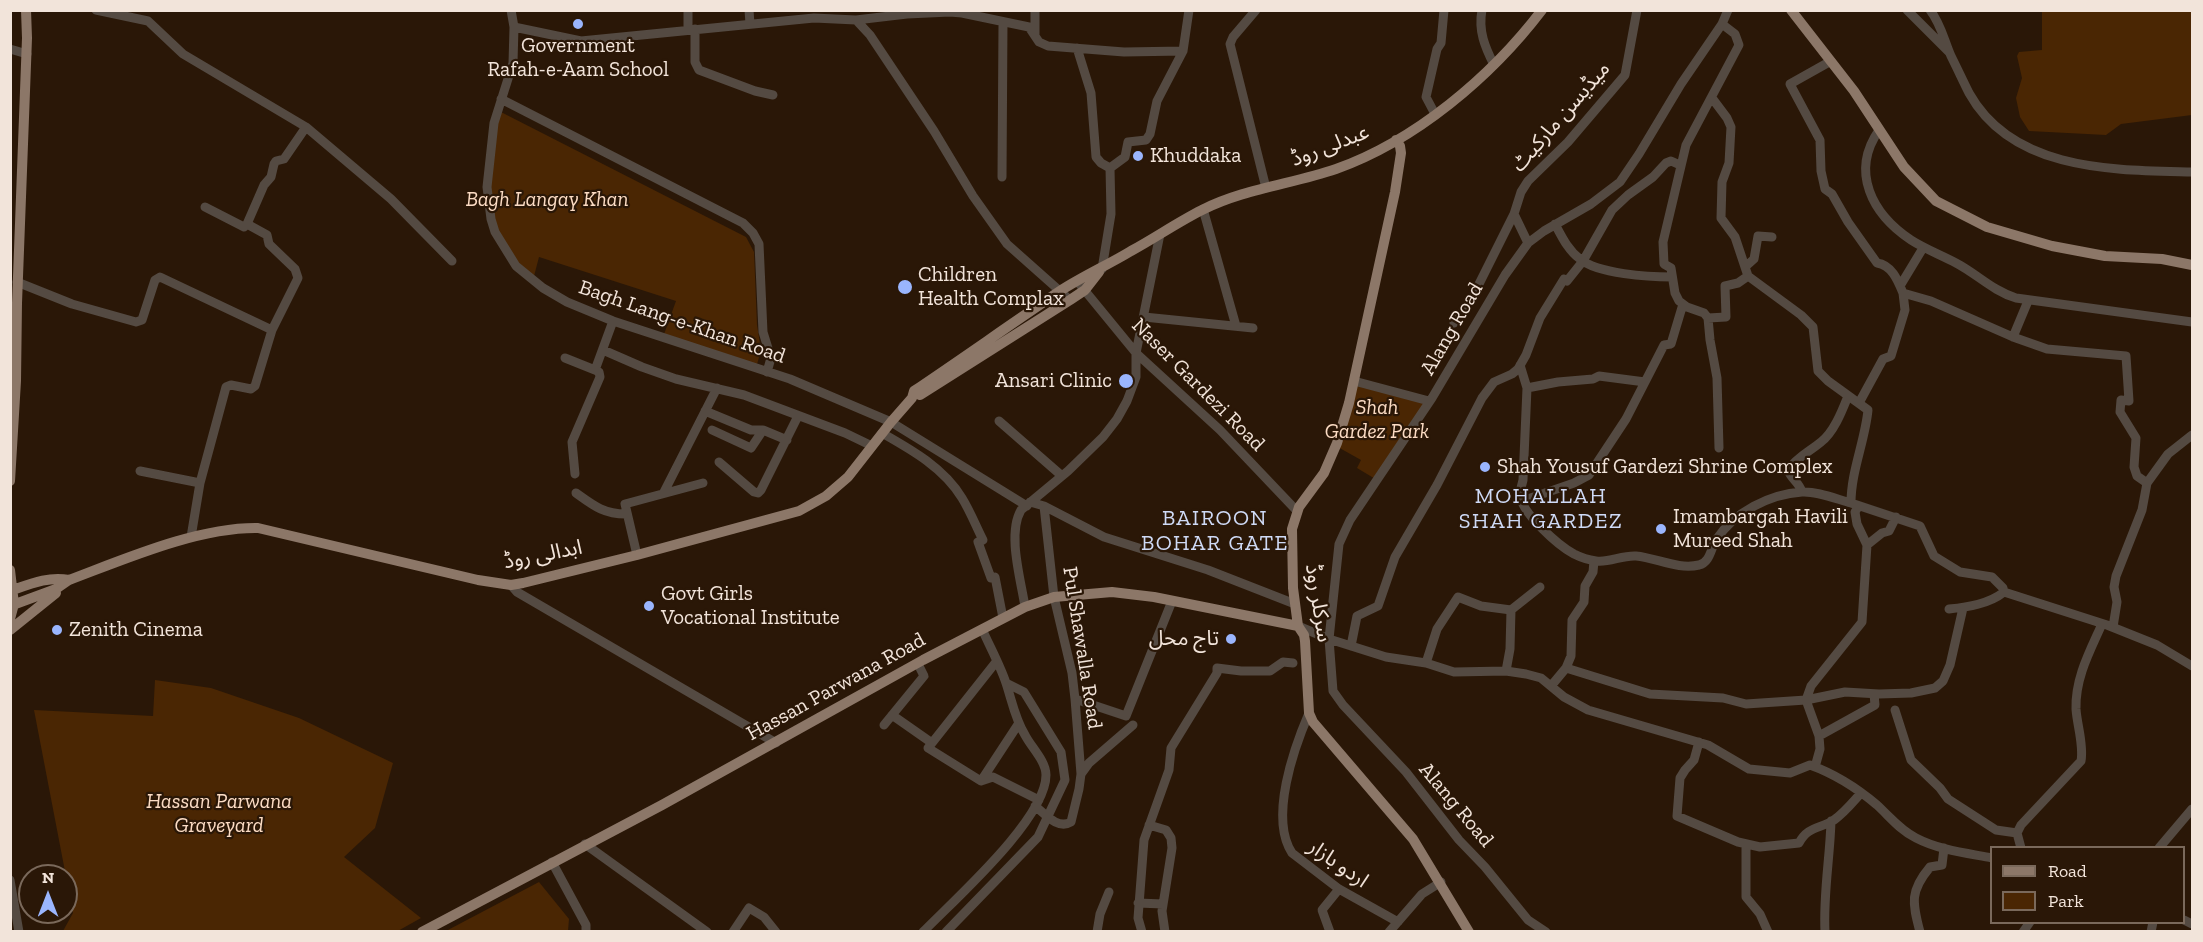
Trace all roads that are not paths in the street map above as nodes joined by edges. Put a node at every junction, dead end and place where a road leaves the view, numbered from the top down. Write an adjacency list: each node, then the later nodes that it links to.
1 (27, 10): 28 (main road)
2 (96, 10): 36 (street)
3 (511, 10): 22 (street)
4 (688, 10): 23 (street)
5 (749, 10): 20 (street)
6 (1035, 10): 24 (street)
7 (1189, 10): 27 (street)
8 (1256, 10): 43 (street)
9 (1444, 10): 35 (street)
10 (1482, 10): 31 (street)
11 (1542, 10): 31 (main road, عبدلی روڈ)
12 (1637, 10): 46 (street, میڈیسن مارکیٹ)
13 (1728, 10): 21 (street, Alang Road)
14 (1791, 10): 30 (main road)
15 (1907, 10): 29 (street)
16 (1930, 10): 29 (street)
17 (814, 14): 18 (street); 20 (street)
18 (858, 17): 19 (street); 63 (street)
19 (1003, 22): 24 (street); 42 (street)
20 (750, 24): 23 (street)
21 (1722, 24): 33 (street); 48 (street, Alang Road)
22 (514, 27): 23 (street); 34 (street, Bagh Lang-e-Khan Road)
23 (691, 29): 32 (street)
24 (1035, 37): 25 (street)
25 (1077, 48): 27 (street); 40 (street)
26 (10, 49): 28 (street)
27 (1183, 51): 40 (street)
28 (27, 54): 60 (main road)
29 (1950, 54): 41 (street)
30 (1831, 61): 37 (main road); 61 (street)
31 (1494, 65): 35 (main road, عبدلی روڈ)
32 (773, 95)
33 (1712, 98): 39 (street); 57 (street)
34 (501, 99): 70 (street, Bagh Lang-e-Khan Road); 82 (street)
35 (1435, 114): 38 (main road, عبدلی روڈ)
36 (306, 127): 47 (street); 53 (street)
37 (1879, 130): 52 (street); 55 (main road)
38 (1396, 140): 43 (main road, عبدلی روڈ); 83 (main road, سرکلر روڈ)
39 (1680, 165): 54 (street); 58 (street)
40 (1110, 168): 56 (street)
41 (2193, 172)
42 (1002, 177)
43 (1266, 188): 45 (main road, عبدلی روڈ)
44 (205, 207): 47 (street)
45 (1203, 210): 49 (main road, عبدلی روڈ); 73 (street)
46 (1514, 214): 51 (street); 72 (street, میڈیسن مارکیٹ)
47 (248, 224): 75 (street)
48 (1555, 224): 51 (street, Alang Road); 54 (street)
49 (1160, 234): 56 (main road, عبدلی روڈ); 68 (street)
50 (1772, 237): 57 (street)
51 (1528, 243): 90 (street, Alang Road)
52 (1923, 248): 61 (street); 65 (street)
53 (452, 261)
54 (1583, 261): 58 (street); 80 (street)
55 (2193, 265)
56 (1102, 269): 59 (main road, عبدلی روڈ); 62 (main road, عبدلی روڈ)
57 (1747, 271): 69 (street); 88 (street)
58 (1672, 277): 67 (street)
59 (1077, 281): 62 (street, Naser Gardezi Road); 63 (main road, عبدلی روڈ)
60 (17, 282): 66 (main road); 75 (street)
61 (1901, 289): 76 (street); 91 (street)
62 (1084, 290): 64 (main road, عبدلی روڈ); 78 (street, Naser Gardezi Road)
63 (1060, 291): 64 (street); 89 (main road, عبدلی روڈ)
64 (1070, 300): 89 (main road, عبدلی روڈ)
65 (2028, 301): 71 (street); 76 (street)
66 (14, 302): 84 (main road)
67 (1683, 304): 69 (street); 85 (street)
68 (1144, 316): 73 (street); 78 (street)
69 (1708, 318): 102 (street)
70 (613, 321): 77 (street); 82 (street, Bagh Lang-e-Khan Road)
71 (2193, 322)
72 (1454, 323)
73 (1236, 326): 74 (street)
74 (1253, 327)
75 (272, 330): 108 (street)
76 (2013, 337): 110 (street)
77 (603, 350): 81 (street); 86 (street)
78 (1136, 353): 106 (street); 118 (street, Naser Gardezi Road)
79 (565, 358): 81 (street)
80 (1520, 365): 87 (street); 147 (street)
81 (595, 370): 105 (street)
82 (768, 372): 95 (street, Bagh Lang-e-Khan Road)
83 (1354, 381): 90 (street); 118 (main road, سرکلر روڈ)
84 (13, 382): 107 (main road)
85 (1645, 382): 87 (street); 114 (street)
86 (717, 388): 92 (street); 93 (street)
87 (1527, 388): 114 (street)
88 (1848, 396): 91 (street); 112 (street)
89 (912, 399): 95 (main road, ابدالی روڈ)
90 (1429, 401): 146 (street, Alang Road)
91 (1860, 403): 116 (street)
92 (705, 411): 97 (street); 111 (street)
93 (798, 416): 100 (street); 101 (street)
94 (999, 421): 106 (street)
95 (891, 422): 98 (main road, ابدالی روڈ); 115 (street, Bagh Lang-e-Khan Road)
96 (712, 430): 97 (street)
97 (763, 430): 100 (street)
98 (882, 433): 101 (main road, ابدالی روڈ); 139 (street)
99 (2193, 435): 110 (street)
100 (787, 440): 103 (street)
101 (872, 446): 123 (main road, ابدالی روڈ)
102 (1719, 448)
103 (719, 462)
104 (140, 471): 108 (street)
105 (575, 474)
106 (1062, 476): 115 (street)
107 (10, 481)
108 (200, 483): 121 (street)
109 (703, 483): 111 (street)
110 (2147, 483): 143 (street)
111 (664, 492): 119 (street)
112 (1802, 492): 116 (street); 124 (street)
113 (576, 493): 119 (street)
114 (1522, 501): 124 (street)
115 (1028, 504): 117 (street, Bagh Lang-e-Khan Road); 135 (street)
116 (1855, 505): 120 (street); 122 (street)
117 (1044, 506): 131 (street, Pul Shawalla Road); 133 (street, Bagh Lang-e-Khan Road)
118 (1297, 511): 133 (main road, سرکلر روڈ)
119 (626, 514): 123 (street)
120 (1896, 517): 122 (street); 130 (street)
121 (191, 537): 126 (main road, ابدالی روڈ); 127 (main road, ابدالی روڈ)
122 (1867, 544): 159 (street)
123 (637, 555): 127 (main road, ابدالی روڈ)
124 (1594, 561): 153 (street)
125 (10, 570): 129 (main road)
126 (69, 580): 129 (main road); 134 (main road); 145 (main road)
127 (511, 585): 168 (street)
128 (1540, 587): 138 (street)
129 (12, 591): 134 (main road)
130 (2004, 592): 136 (street); 141 (street)
131 (1054, 597): 132 (main road, Hassan Parwana Road); 135 (main road, Hassan Parwana Road); 158 (street, Pul Shawalla Road)
132 (1172, 601): 142 (main road, Hassan Parwana Road); 158 (street)
133 (1295, 604): 142 (main road, سرکلر روڈ)
134 (13, 605): 140 (main road)
135 (1025, 607): 139 (main road, Hassan Parwana Road)
136 (1963, 608): 137 (street); 157 (street)
137 (1949, 609)
138 (1511, 610): 150 (street); 154 (street)
139 (1003, 618): 144 (main road, Hassan Parwana Road)
140 (10, 619)
141 (2102, 624): 143 (street); 179 (street)
142 (1298, 626): 146 (street); 161 (main road, سرکلر روڈ)
143 (2113, 627): 152 (street)
144 (982, 629): 148 (street); 151 (main road, Hassan Parwana Road)
145 (10, 630)
146 (1329, 639): 147 (street); 208 (street, Alang Road)
147 (1351, 646): 150 (street)
148 (996, 662): 155 (street); 169 (street)
149 (1293, 663): 178 (street)
150 (1426, 663): 154 (street)
151 (918, 664): 162 (street); 168 (main road, Hassan Parwana Road)
152 (2193, 666)
153 (1566, 668): 156 (street); 159 (street)
154 (1506, 671): 156 (street)
155 (1006, 683): 163 (street); 176 (street)
156 (1551, 686): 167 (street)
157 (1874, 694): 159 (street); 166 (street)
158 (1075, 699): 171 (street, Pul Shawalla Road)
159 (1806, 700): 166 (street)
160 (1895, 710): 179 (street)
161 (1309, 713): 188 (main road); 189 (street, اردو بازار)
162 (892, 715): 164 (street); 169 (street)
163 (1019, 723): 172 (street); 174 (street)
164 (884, 725)
165 (1133, 725): 171 (street)
166 (1819, 736): 170 (street)
167 (1699, 742): 170 (street); 181 (street)
168 (776, 743): 180 (main road, Hassan Parwana Road)
169 (932, 743): 172 (street)
170 (1815, 767): 173 (street)
171 (1081, 774): 176 (street, Pul Shawalla Road)
172 (981, 781): 174 (street)
173 (1861, 793): 177 (street); 184 (street)
174 (1037, 803): 176 (street); 200 (street)
175 (2193, 809): 182 (street)
176 (1048, 816): 201 (street)
177 (1831, 821): 181 (street); 210 (street)
178 (1149, 825): 191 (street); 192 (street)
179 (2018, 833): 183 (street)
180 (585, 844): 186 (main road, Hassan Parwana Road); 197 (street)
181 (1746, 844): 209 (street)
182 (2161, 845)
183 (2021, 846)
184 (1944, 848): 185 (street); 211 (street)
185 (1990, 858)
186 (552, 862): 195 (main road, Hassan Parwana Road); 196 (street)
187 (10, 880): 194 (street)
188 (1441, 882): 193 (street); 207 (main road)
189 (1339, 889): 193 (street, اردو بازار); 205 (street)
190 (1109, 892): 202 (street)
191 (1138, 903): 192 (street); 203 (street)
192 (1163, 904): 204 (street)
193 (1398, 922): 206 (street)
194 (19, 932)
195 (422, 932)
196 (586, 932)
197 (707, 932)
198 (733, 932): 199 (street)
199 (776, 932)
200 (923, 932)
201 (946, 932)
202 (1097, 932)
203 (1142, 932)
204 (1165, 932)
205 (1330, 932)
206 (1389, 932)
207 (1469, 932)
208 (1546, 932)
209 (1768, 932)
210 (1825, 932)
211 (1920, 932)

